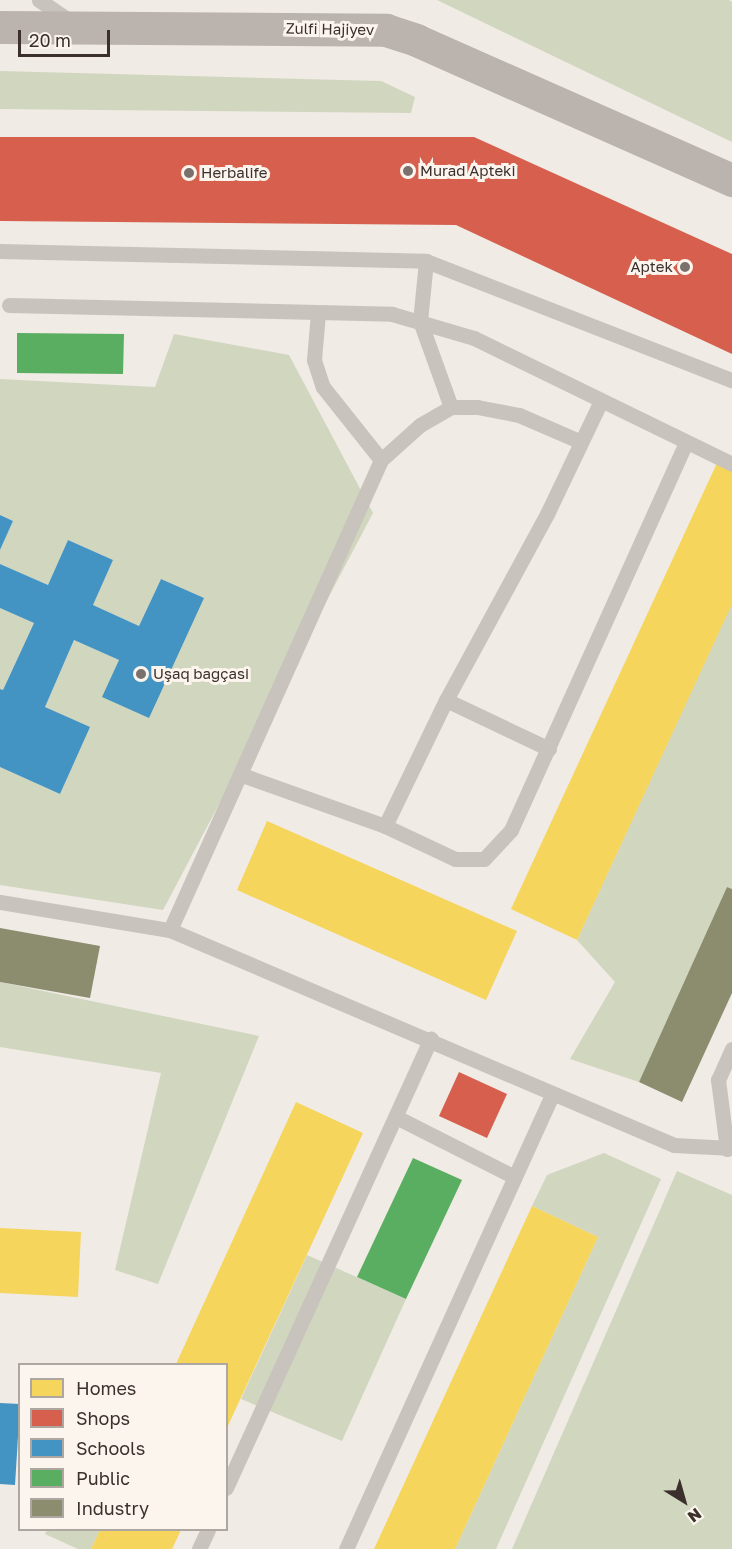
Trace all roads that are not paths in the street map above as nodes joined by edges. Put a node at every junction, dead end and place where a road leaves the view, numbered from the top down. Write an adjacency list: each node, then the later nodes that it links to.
1 (39, 0): 3 (lane)
2 (0, 27): 3 (main road, Zulfi Hajiyev)
3 (82, 28): 4 (main road, Zulfi Hajiyev)
4 (723, 174)
5 (0, 251): 6 (lane)
6 (426, 261): 9 (lane); 10 (lane)
7 (9, 305): 8 (lane)
8 (318, 313): 9 (lane); 15 (lane)
9 (420, 321): 11 (lane); 12 (lane)
10 (732, 380)
11 (601, 402): 13 (lane); 14 (lane)
12 (451, 407): 13 (lane); 15 (lane)
13 (579, 441): 17 (lane)
14 (685, 444): 16 (lane); 18 (lane)
15 (381, 460): 19 (lane)
16 (732, 464)
17 (446, 700): 18 (lane); 20 (lane)
18 (549, 749): 20 (lane)
19 (242, 775): 20 (lane); 22 (lane)
20 (385, 826)
21 (0, 902): 22 (lane)
22 (170, 930): 23 (lane)
23 (431, 1039): 25 (lane); 26 (lane)
24 (732, 1049): 27 (lane)
25 (552, 1095): 27 (lane); 28 (lane)
26 (396, 1117): 28 (lane); 29 (lane)
27 (729, 1149)
28 (515, 1177): 32 (lane)
29 (228, 1484)
30 (208, 1531): 31 (lane)
31 (199, 1549)
32 (346, 1549)

